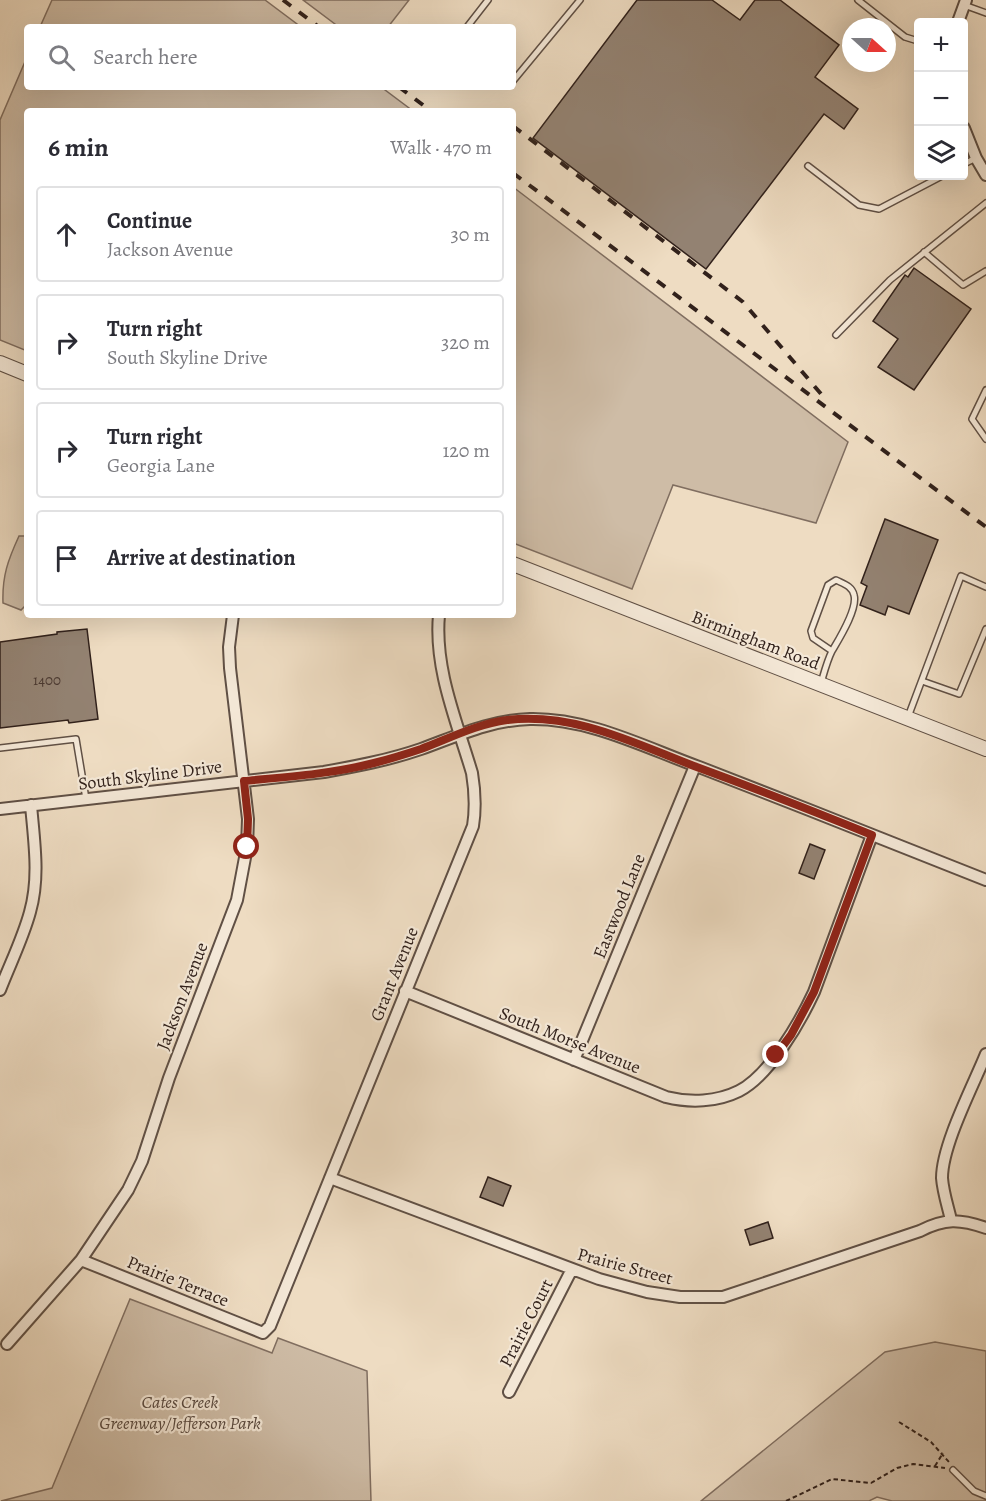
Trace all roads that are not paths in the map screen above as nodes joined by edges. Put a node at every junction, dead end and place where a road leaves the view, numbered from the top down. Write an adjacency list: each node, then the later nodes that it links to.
1 (488, 0): 7 (lane)
2 (580, 0): 9 (lane)
3 (858, 0): 8 (lane)
4 (965, 3): 5 (lane); 6 (street)
5 (986, 13)
6 (959, 18)
7 (469, 24)
8 (914, 40)
9 (516, 77)
10 (968, 140): 11 (street)
11 (976, 158): 12 (lane); 14 (street)
12 (968, 162)
13 (807, 166): 15 (lane)
14 (986, 175)
15 (934, 180)
16 (986, 203): 17 (lane)
17 (924, 252): 18 (lane); 19 (lane)
18 (986, 271)
19 (836, 335)
20 (0, 363): 21 (street)
21 (24, 373)
22 (986, 390): 23 (lane)
23 (986, 439)
24 (516, 565): 31 (street, Birmingham Road)
25 (986, 587): 30 (lane)
26 (233, 618): 37 (street, Jackson Avenue)
27 (439, 618): 33 (street, Grant Avenue)
28 (986, 629): 30 (lane)
29 (832, 651): 29 (lane); 31 (lane)
30 (921, 681): 32 (lane)
31 (820, 684): 32 (street, Birmingham Road)
32 (908, 718): 35 (street, Birmingham Road)
33 (460, 734): 36 (street, South Skyline Drive); 37 (street, South Skyline Drive); 44 (street, Grant Avenue)
34 (0, 748): 38 (lane)
35 (986, 749)
36 (695, 766): 41 (street, South Skyline Drive); 46 (street, Eastwood Lane)
37 (244, 781): 38 (street, South Skyline Drive); 50 (street, Jackson Avenue)
38 (86, 799): 39 (street, South Skyline Drive)
39 (31, 805): 40 (street, South Skyline Drive); 43 (street)
40 (0, 809)
41 (872, 835): 42 (street, South Skyline Drive); 46 (street, South Morse Avenue)
42 (986, 880)
43 (0, 990)
44 (405, 991): 46 (street, South Morse Avenue); 47 (street, Grant Avenue)
45 (986, 1054): 48 (street)
46 (574, 1060)
47 (330, 1178): 51 (street, Prairie Street); 52 (street, Grant Avenue)
48 (951, 1220): 49 (street); 51 (street, Prairie Street)
49 (986, 1228)
50 (81, 1260): 52 (street, Prairie Terrace); 53 (street, Jackson Avenue)
51 (572, 1269): 54 (street, Prairie Court)
52 (264, 1333)
53 (7, 1344)
54 (509, 1392)
55 (954, 1470): 56 (lane)
56 (986, 1496)

